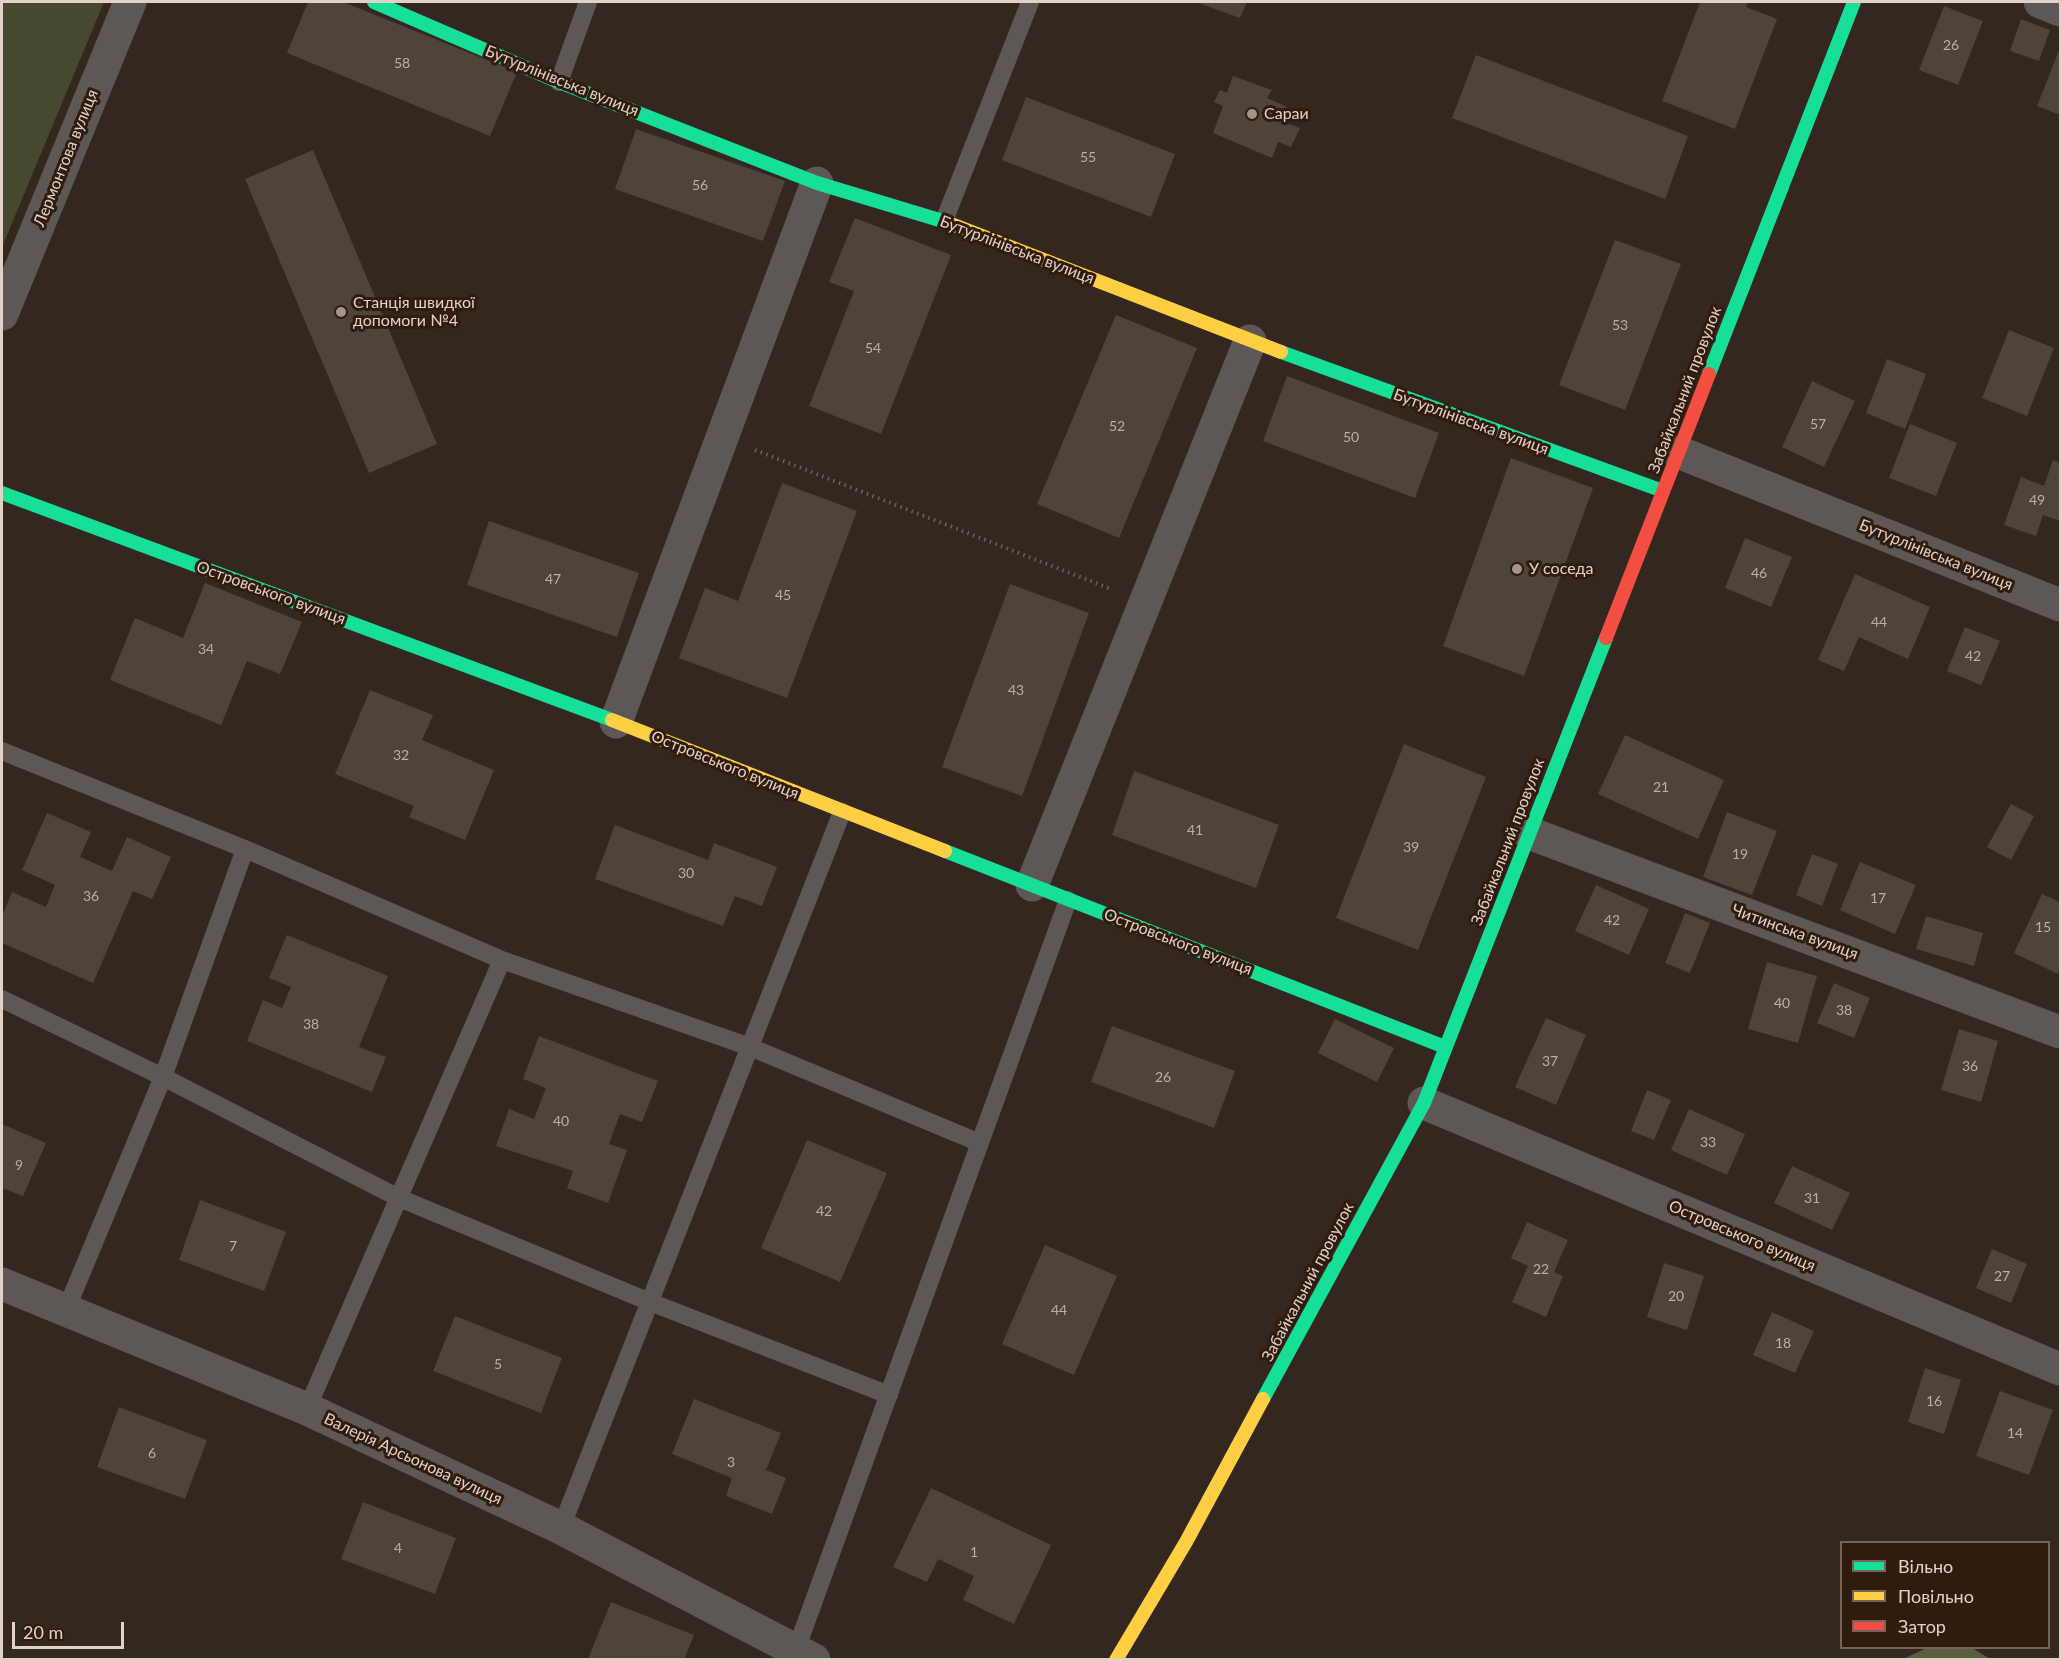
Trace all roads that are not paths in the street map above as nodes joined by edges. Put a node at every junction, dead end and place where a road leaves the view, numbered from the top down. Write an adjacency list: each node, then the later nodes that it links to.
1 (130, 2): 11 (street, Лермонтова вулиця)
2 (374, 2): 8 (street, Бутурлінівська вулиця)
3 (588, 2): 8 (lane)
4 (1030, 2): 10 (lane)
5 (1854, 2): 13 (street, Забайкальний провулок)
6 (2040, 2): 7 (street)
7 (2061, 10)
8 (559, 82): 9 (street, Бутурлінівська вулиця)
9 (817, 183): 10 (street, Бутурлінівська вулиця); 17 (street)
10 (944, 221): 12 (street, Бутурлінівська вулиця)
11 (2, 314)
12 (1250, 341): 14 (street, Бутурлінівська вулиця); 22 (street)
13 (1678, 452): 14 (street, Забайкальний провулок); 16 (street, Бутурлінівська вулиця)
14 (1663, 491): 20 (street, Забайкальний провулок)
15 (2, 493): 17 (street, Островського вулиця)
16 (2061, 605)
17 (616, 722): 19 (street, Островського вулиця)
18 (2, 751): 21 (lane)
19 (842, 812): 22 (street, Островського вулиця); 27 (lane)
20 (1529, 833): 26 (street, Читинська вулиця); 28 (street, Забайкальний провулок)
21 (245, 849): 24 (lane); 29 (lane)
22 (1032, 885): 23 (street, Островського вулиця)
23 (1068, 900): 28 (street, Островського вулиця); 31 (lane)
24 (502, 960): 27 (lane); 32 (lane)
25 (2, 999): 29 (lane)
26 (2061, 1032)
27 (750, 1047): 31 (lane); 34 (lane)
28 (1445, 1047): 30 (street, Забайкальний провулок)
29 (163, 1077): 32 (lane); 35 (lane)
30 (1424, 1103): 36 (street, Островського вулиця); 41 (street, Забайкальний провулок)
31 (980, 1143): 37 (lane)
32 (399, 1198): 34 (lane); 38 (lane)
33 (2, 1284): 35 (street, Валерія Арсьонова вулиця)
34 (650, 1302): 37 (lane); 39 (lane)
35 (66, 1310): 38 (street, Валерія Арсьонова вулиця)
36 (2061, 1370)
37 (888, 1395): 40 (lane)
38 (307, 1409): 39 (street, Валерія Арсьонова вулиця)
39 (561, 1528): 40 (street, Валерія Арсьонова вулиця)
40 (805, 1655)
41 (1116, 1659)

